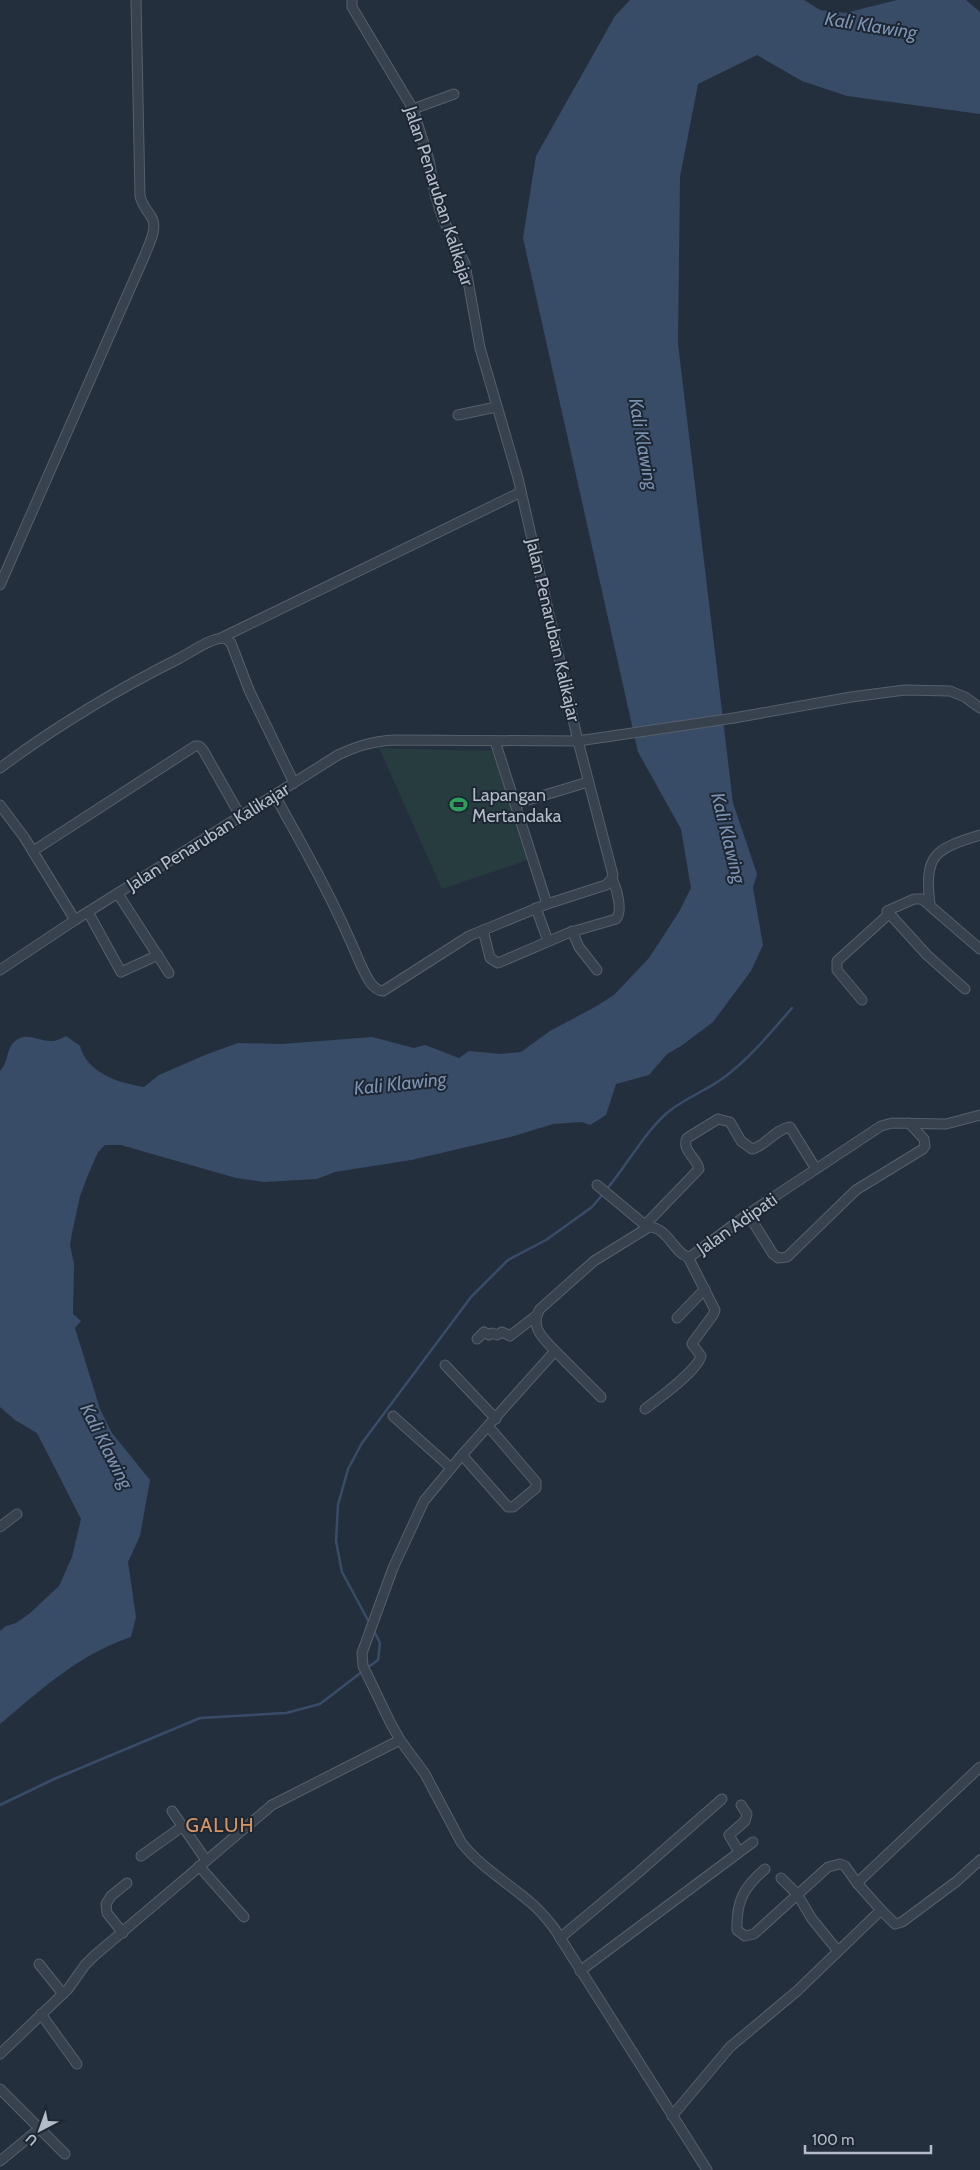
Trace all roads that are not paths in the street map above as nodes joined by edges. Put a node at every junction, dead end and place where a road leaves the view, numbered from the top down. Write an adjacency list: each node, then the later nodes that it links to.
1 (136, 0): 8 (street)
2 (352, 0): 4 (street, Jalan Penaruban Kalikajar)
3 (454, 94): 4 (street)
4 (413, 109): 5 (street, Jalan Penaruban Kalikajar)
5 (496, 407): 6 (street); 7 (street, Jalan Penaruban Kalikajar)
6 (458, 415)
7 (521, 492): 9 (street); 12 (street, Jalan Penaruban Kalikajar)
8 (0, 585)
9 (221, 638): 13 (street); 15 (street)
10 (980, 708): 12 (street)
11 (495, 741): 12 (street, Jalan Penaruban Kalikajar); 15 (street, Jalan Penaruban Kalikajar); 17 (street)
12 (578, 741): 14 (street)
13 (0, 768)
14 (588, 782): 17 (street); 22 (street)
15 (294, 783): 16 (street, Jalan Penaruban Kalikajar)
16 (275, 796): 19 (street, Jalan Penaruban Kalikajar); 30 (street)
17 (515, 804): 24 (street)
18 (0, 805): 21 (street)
19 (241, 817): 21 (street); 23 (street, Jalan Penaruban Kalikajar)
20 (980, 835): 25 (street)
21 (33, 851): 29 (street)
22 (612, 880): 24 (street); 31 (street)
23 (118, 894): 27 (street, Jalan Penaruban Kalikajar); 34 (street)
24 (547, 904): 26 (street)
25 (930, 904): 28 (street); 33 (street)
26 (536, 908): 30 (street); 32 (street)
27 (88, 912): 29 (street, Jalan Penaruban Kalikajar); 34 (street)
28 (889, 914): 38 (street); 39 (street)
29 (75, 920): 35 (street, Jalan Penaruban Kalikajar)
30 (483, 930): 32 (street)
31 (572, 932): 32 (street); 36 (street)
32 (548, 941)
33 (980, 949)
34 (158, 955): 37 (street)
35 (0, 970)
36 (596, 970)
37 (169, 974)
38 (965, 989)
39 (862, 1000)
40 (976, 1117): 41 (street, Jalan Adipati)
41 (909, 1123): 42 (street, Jalan Adipati); 44 (street)
42 (816, 1170): 44 (street, Jalan Adipati); 45 (street)
43 (597, 1185): 45 (street)
44 (748, 1214): 46 (street, Jalan Adipati)
45 (644, 1227): 46 (street, Jalan Adipati); 48 (street)
46 (688, 1257): 47 (street)
47 (705, 1289): 49 (street); 54 (street)
48 (537, 1316): 50 (street); 51 (street)
49 (677, 1318)
50 (476, 1339)
51 (555, 1351): 53 (street); 56 (street)
52 (445, 1365): 56 (street)
53 (601, 1397)
54 (645, 1409)
55 (392, 1416): 59 (street)
56 (496, 1419): 57 (street)
57 (489, 1427): 58 (street); 58 (street)
58 (462, 1455): 59 (street)
59 (450, 1468): 62 (street)
60 (17, 1514): 61 (street)
61 (0, 1527)
62 (400, 1740): 72 (street); 81 (street)
63 (980, 1767): 76 (street)
64 (722, 1799): 81 (street)
65 (741, 1805): 69 (street)
66 (172, 1811): 67 (street)
67 (183, 1826): 70 (street); 72 (street)
68 (753, 1842): 69 (street)
69 (739, 1852): 84 (street)
70 (141, 1856)
71 (980, 1860): 78 (street)
72 (203, 1863): 79 (street); 80 (street)
73 (765, 1869): 77 (street)
74 (781, 1878): 77 (street)
75 (127, 1883): 80 (street)
76 (857, 1883): 77 (street); 78 (street)
77 (797, 1894): 82 (street)
78 (881, 1910): 82 (street)
79 (244, 1917)
80 (123, 1933): 85 (street)
81 (560, 1938): 84 (street)
82 (838, 1951): 90 (street)
83 (39, 1964): 85 (street)
84 (580, 1971): 90 (street)
85 (63, 1994): 86 (street)
86 (41, 2014): 87 (street); 88 (street)
87 (0, 2054)
88 (77, 2064)
89 (0, 2088): 91 (street)
90 (672, 2116): 94 (street)
91 (39, 2129): 92 (street); 93 (street)
92 (65, 2154)
93 (0, 2160)
94 (707, 2170)

